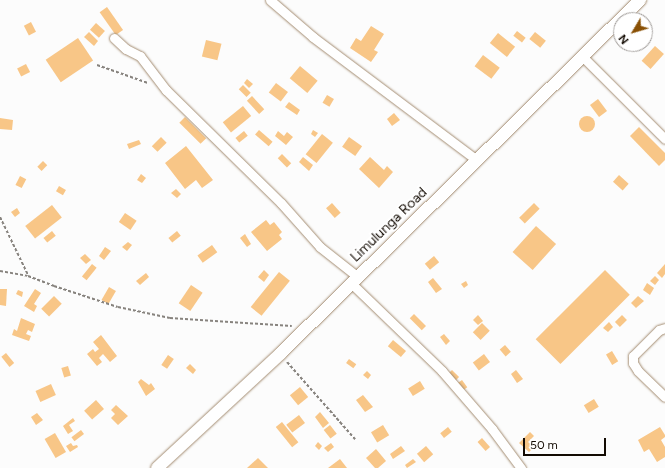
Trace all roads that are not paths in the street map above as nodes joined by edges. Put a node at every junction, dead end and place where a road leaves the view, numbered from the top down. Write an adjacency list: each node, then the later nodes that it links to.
1 (270, 0): 6 (street)
2 (640, 0): 4 (main road, Limulunga Road)
3 (114, 38): 7 (street)
4 (582, 56): 5 (street); 6 (main road, Limulunga Road)
5 (665, 139)
6 (477, 160): 7 (main road, Limulunga Road)
7 (355, 280): 10 (main road, Limulunga Road); 11 (street)
8 (665, 328): 9 (street)
9 (665, 397)
10 (164, 466)
11 (521, 468)

